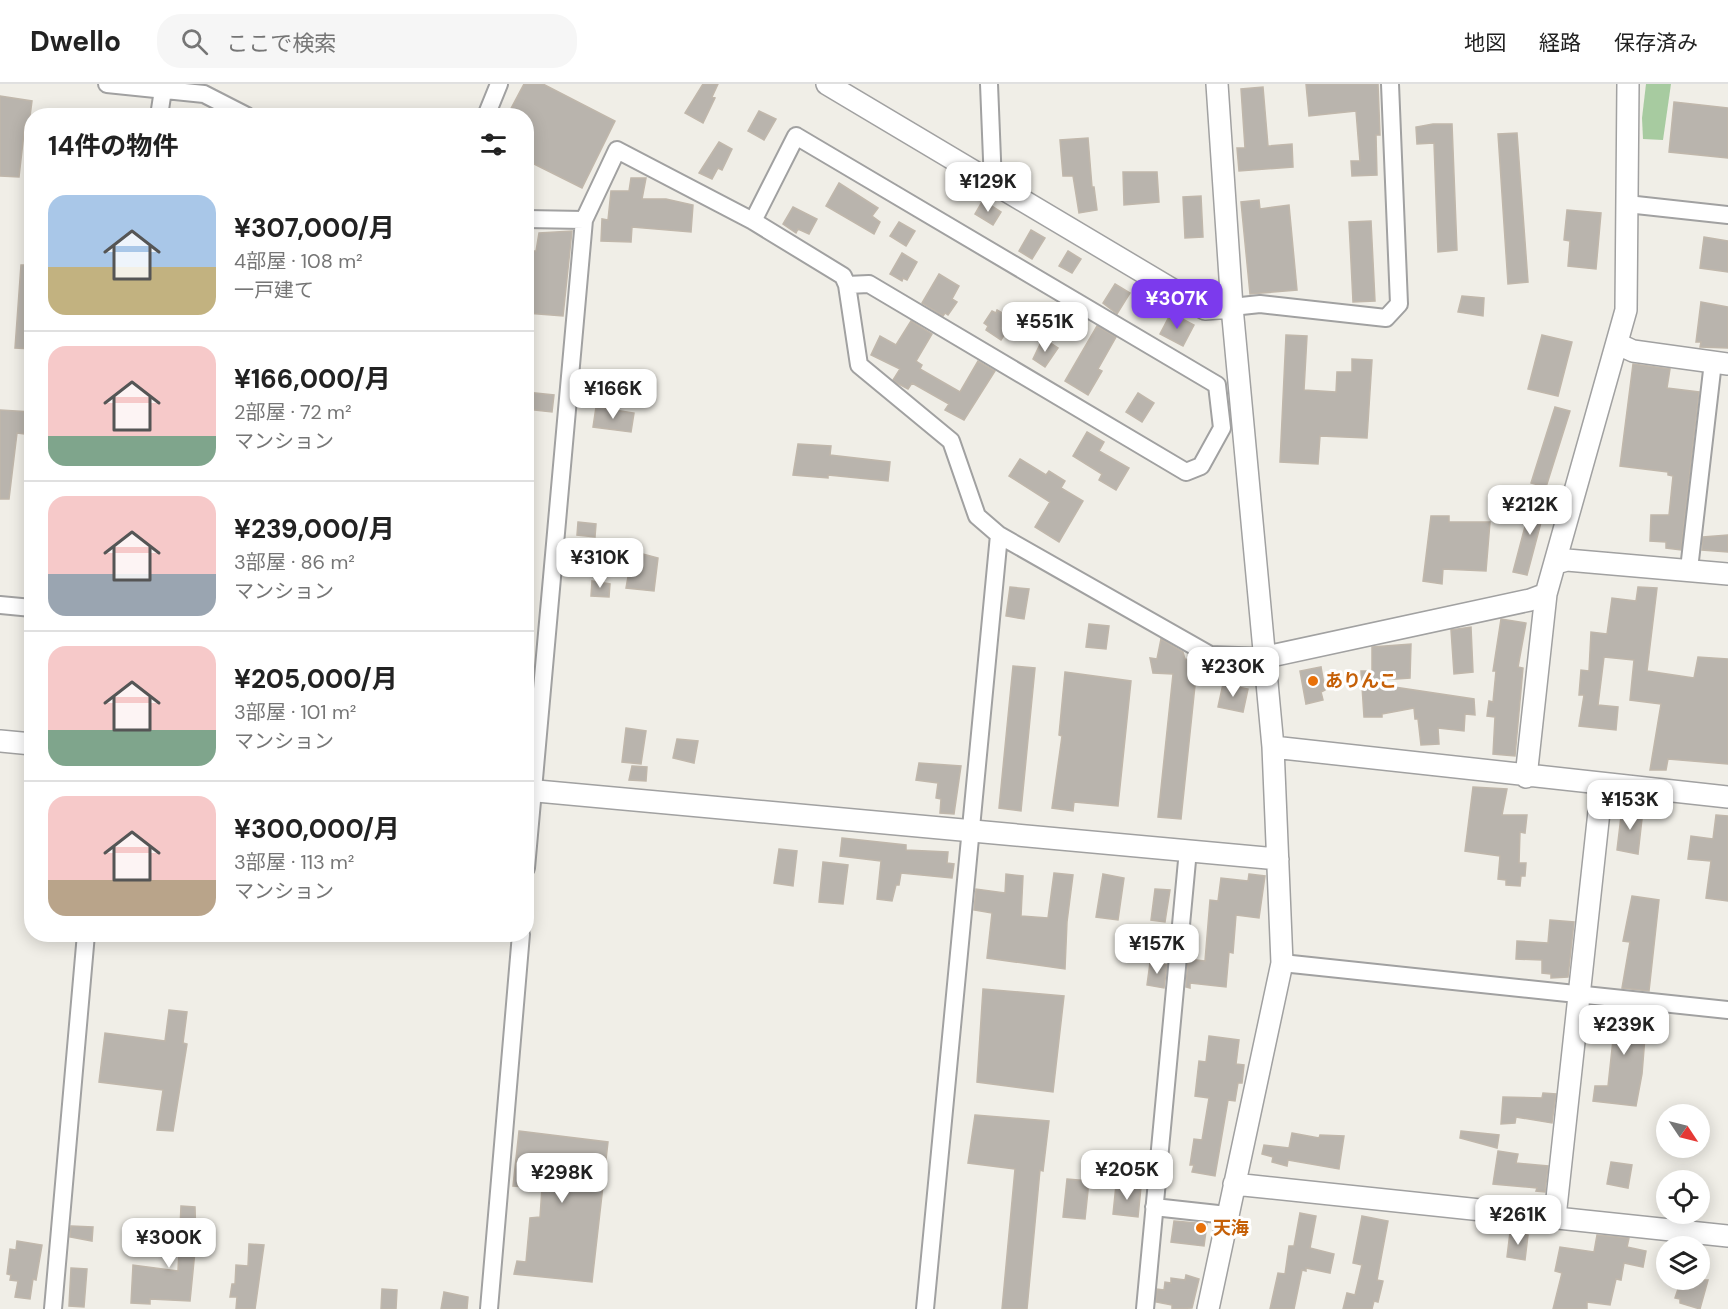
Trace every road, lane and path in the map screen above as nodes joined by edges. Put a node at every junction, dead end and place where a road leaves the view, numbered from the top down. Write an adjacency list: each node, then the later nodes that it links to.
1 (107, 84): 8 (street)
2 (499, 84): 11 (street)
3 (827, 84): 12 (street)
4 (989, 84): 12 (street)
5 (1217, 84): 19 (street)
6 (1390, 84): 19 (street)
7 (1628, 84): 13 (street)
8 (163, 90): 9 (street); 10 (street)
9 (160, 108)
10 (231, 108)
11 (489, 108)
12 (993, 184): 19 (street)
13 (1627, 204): 14 (street); 20 (street)
14 (1728, 215)
15 (534, 219): 16 (street)
16 (584, 220): 17 (street); 33 (street)
17 (753, 221): 18 (street); 18 (street)
18 (847, 285): 22 (street)
19 (1232, 307): 29 (street)
20 (1618, 344): 21 (street); 23 (street)
21 (1721, 363): 24 (street)
22 (999, 535): 29 (street); 38 (street)
23 (1556, 563): 24 (street); 26 (street)
24 (1689, 569): 25 (street)
25 (1728, 574)
26 (1546, 594): 29 (street); 34 (street)
27 (0, 605): 28 (street)
28 (24, 607)
29 (1266, 657): 32 (street)
30 (0, 741): 31 (street)
31 (24, 743)
32 (1273, 747): 34 (street); 40 (street)
33 (534, 748)
34 (1526, 777): 35 (street)
35 (1602, 784): 37 (street); 44 (street)
36 (534, 790): 38 (street)
37 (1728, 797)
38 (969, 830): 39 (street); 53 (street)
39 (1188, 850): 40 (street); 47 (street)
40 (1278, 859): 43 (street)
41 (85, 942): 51 (street)
42 (520, 942): 52 (street)
43 (1281, 963): 44 (street); 46 (street)
44 (1578, 993): 45 (street); 49 (street)
45 (1728, 1010)
46 (1234, 1184): 48 (street); 49 (street)
47 (1155, 1207): 48 (street); 54 (street)
48 (1227, 1215): 55 (street)
49 (1555, 1217): 50 (street)
50 (1728, 1236)
51 (52, 1309)
52 (489, 1309)
53 (925, 1309)
54 (1145, 1309)
55 (1208, 1309)

